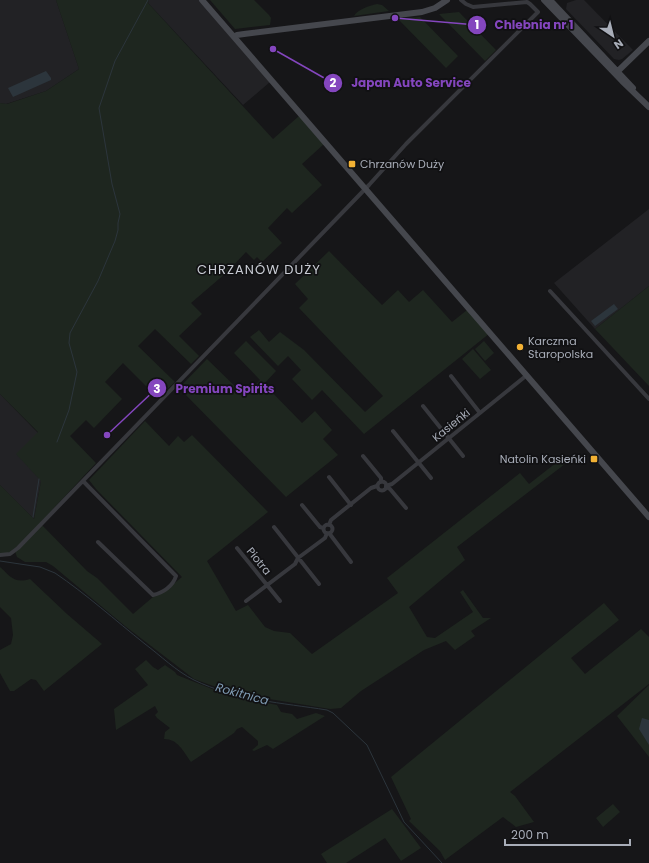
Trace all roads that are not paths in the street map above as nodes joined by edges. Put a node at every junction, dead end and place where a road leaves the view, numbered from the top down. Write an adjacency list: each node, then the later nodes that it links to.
1 (202, 0): 6 (street)
2 (447, 0): 6 (street)
3 (461, 0): 10 (street)
4 (544, 0): 8 (street)
5 (550, 0): 8 (street)
6 (234, 37): 10 (street)
7 (649, 41): 8 (street)
8 (616, 73): 9 (street)
9 (649, 106)
10 (365, 188): 12 (street); 24 (street)
11 (550, 291): 14 (street)
12 (526, 375): 16 (street, Kasieńki); 31 (street)
13 (450, 376): 16 (street)
14 (649, 398)
15 (423, 406): 18 (street)
16 (480, 413): 18 (street, Kasieńki)
17 (393, 431): 21 (street)
18 (449, 438): 20 (street); 21 (street, Kasieńki)
19 (363, 456): 25 (street)
20 (463, 456)
21 (418, 463): 23 (street); 27 (street, Kasieńki)
22 (328, 477): 29 (street)
23 (431, 478)
24 (83, 481): 36 (street); 38 (street)
25 (381, 482): 26 (street); 27 (street)
26 (377, 486): 27 (street); 29 (street)
27 (386, 487): 30 (street)
28 (302, 505): 34 (street)
29 (351, 505): 32 (street)
30 (406, 508)
31 (649, 517)
32 (329, 525): 34 (street); 35 (street)
33 (274, 527): 39 (street)
34 (324, 528): 35 (street)
35 (328, 533): 39 (street); 40 (street)
36 (98, 542)
37 (237, 548): 42 (street, Piotra)
38 (0, 555)
39 (298, 558): 41 (street); 42 (street)
40 (351, 562)
41 (318, 584)
42 (267, 585): 43 (street); 44 (street, Piotra)
43 (246, 601)
44 (280, 601)

